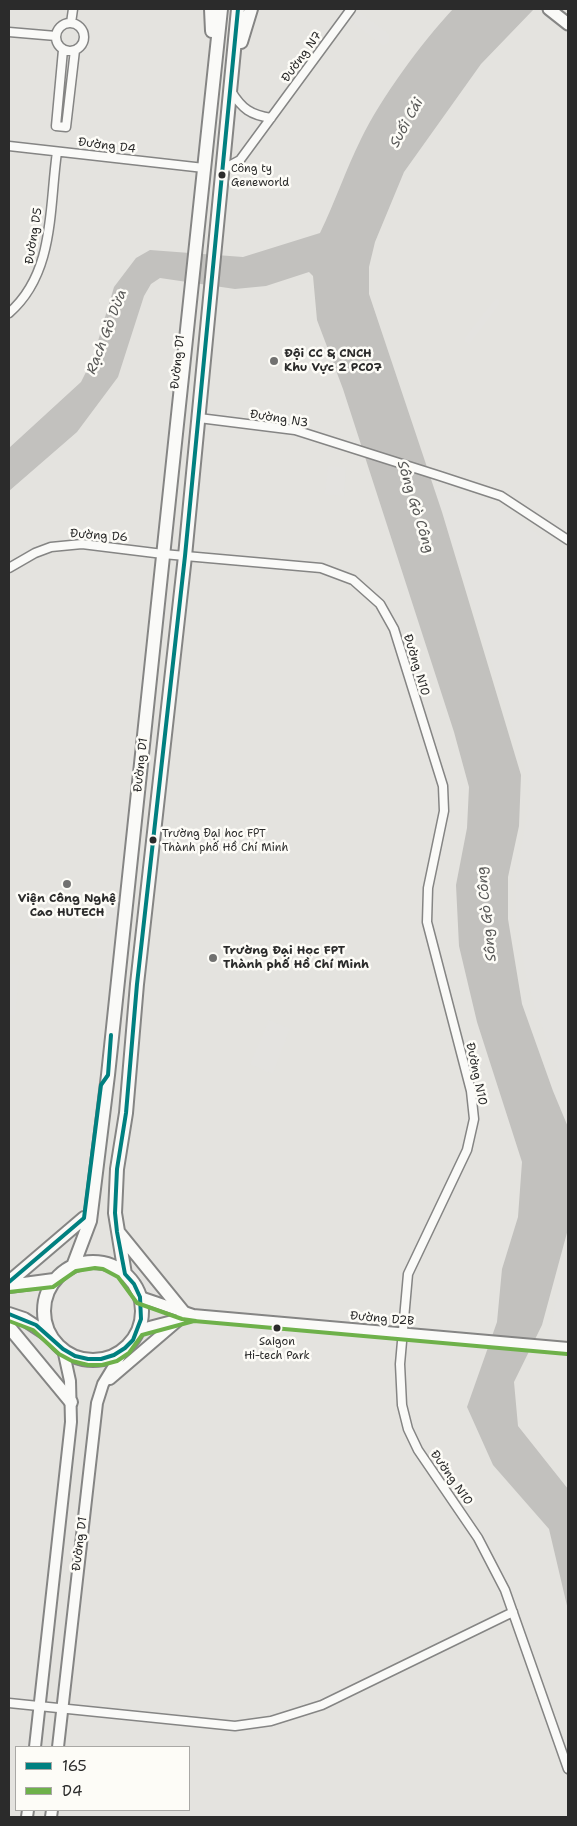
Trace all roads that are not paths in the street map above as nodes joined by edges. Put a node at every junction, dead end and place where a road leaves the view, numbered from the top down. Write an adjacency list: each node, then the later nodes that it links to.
1 (73, 9): 8 (street)
2 (211, 9): 14 (main road)
3 (221, 9): 14 (main road, Đường D1)
4 (238, 9): 15 (main road, Đường D1)
5 (251, 9): 15 (main road)
6 (351, 9): 17 (street, Đường N7)
7 (552, 12): 9 (main road)
8 (71, 23): 11 (street); 13 (street)
9 (568, 24)
10 (9, 32): 11 (street)
11 (56, 36): 12 (street)
12 (63, 50): 13 (street); 13 (street)
13 (75, 50)
14 (214, 67): 20 (main road, Đường D1)
15 (233, 68): 16 (main road, Đường D1)
16 (230, 91): 17 (street); 21 (main road, Đường D1)
17 (271, 118): 21 (street, Đường N7)
18 (9, 146): 19 (street, Đường D4)
19 (57, 152): 20 (street, Đường D4); 22 (street, Đường D5)
20 (204, 168): 25 (main road, Đường D1)
21 (223, 169): 23 (main road, Đường D1)
22 (9, 313)
23 (199, 418): 24 (street, Đường N3); 26 (main road, Đường D1)
24 (566, 537)
25 (163, 554): 26 (street, Đường N10); 27 (street, Đường D6); 28 (main road, Đường D1)
26 (185, 556): 29 (main road, Đường D1); 44 (street, Đường N10)
27 (9, 568)
28 (134, 838): 29 (main road); 30 (main road, Đường D1)
29 (152, 840): 33 (main road, Đường D1)
30 (108, 1075): 31 (main road, Đường D1); 32 (main road, Đường D1)
31 (86, 1212): 32 (main road, Đường D1); 37 (main road)
32 (86, 1232): 34 (main road, Đường D1)
33 (117, 1232): 35 (main road, Đường D1); 41 (main road)
34 (72, 1266): 35 (main road); 36 (main road)
35 (125, 1274): 39 (main road)
36 (54, 1280): 38 (main road); 45 (main road)
37 (9, 1282)
38 (9, 1286)
39 (140, 1297): 41 (street, Đường D2B); 43 (main road)
40 (9, 1314): 45 (main road)
41 (186, 1315): 43 (street, Đường D2B); 44 (street, Đường D2B); 49 (street)
42 (9, 1327): 50 (main road)
43 (138, 1330): 46 (main road)
44 (402, 1334): 47 (street, Đường D2B); 51 (street, Đường N10)
45 (52, 1337): 48 (main road)
46 (125, 1348): 48 (main road); 49 (street, Đường D1)
47 (568, 1348)
48 (63, 1349): 50 (street, Đường D1)
49 (103, 1384): 54 (street, Đường D1)
50 (71, 1402): 53 (street, Đường D1)
51 (513, 1612): 54 (street); 57 (street, Đường N10)
52 (9, 1703): 53 (street)
53 (39, 1707): 54 (street); 55 (street, Đường D1)
54 (61, 1709): 56 (street, Đường D1)
55 (35, 1746)
56 (58, 1746)
57 (568, 1770)

